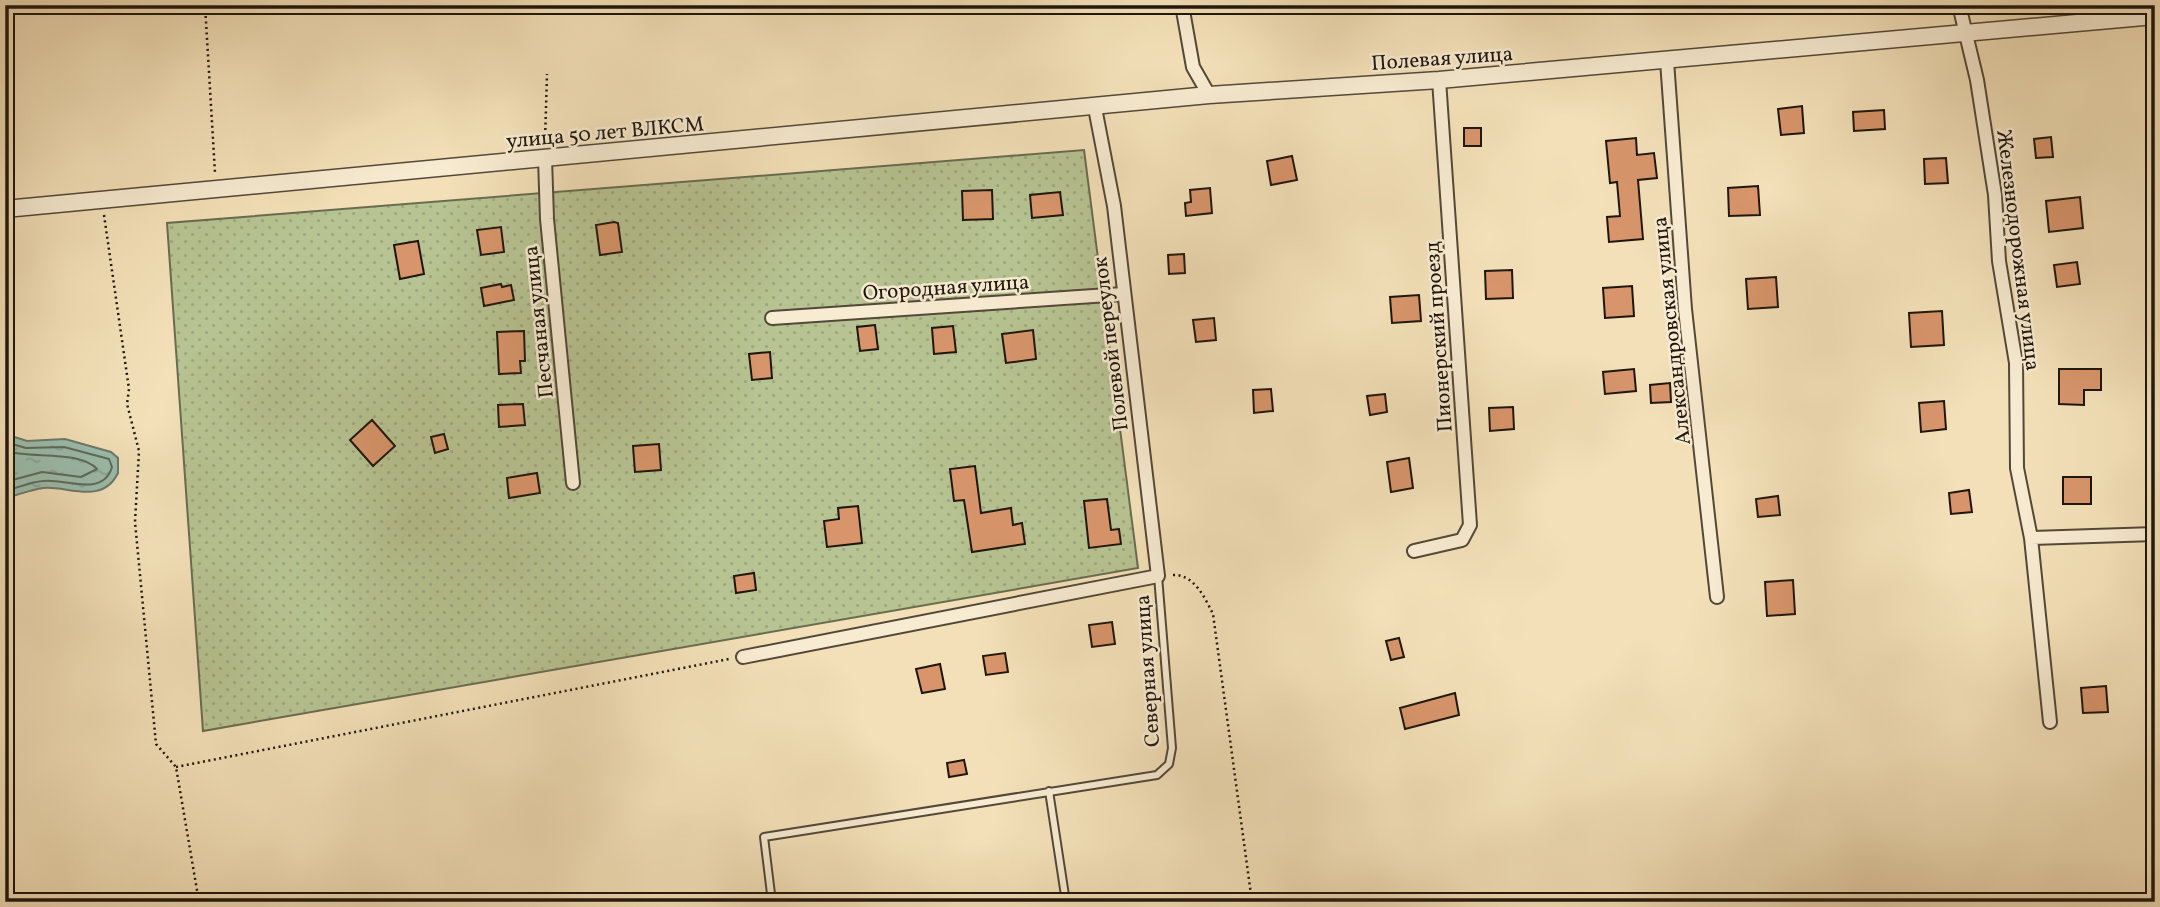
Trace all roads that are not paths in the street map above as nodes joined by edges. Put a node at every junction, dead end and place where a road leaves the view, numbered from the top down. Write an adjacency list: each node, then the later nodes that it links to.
1 (1182, 5): 7 (street)
2 (1959, 5): 4 (street, Железнодорожная улица)
3 (2155, 16): 4 (street)
4 (1966, 34): 5 (street, Полевая улица); 15 (street, Железнодорожная улица)
5 (1667, 61): 6 (street, Полевая улица); 18 (street, Александровская улица)
6 (1439, 80): 7 (street, Полевая улица); 16 (street, Пионерский проезд)
7 (1209, 96): 8 (street, улица 50 лет ВЛКСМ)
8 (1095, 108): 9 (street, улица 50 лет ВЛКСМ); 11 (street, Полевой переулок)
9 (545, 158): 10 (street, улица 50 лет ВЛКСМ); 13 (street, Песчаная улица)
10 (5, 209)
11 (1123, 294): 12 (street, Огородная улица); 17 (street, Полевой переулок)
12 (772, 318)
13 (573, 483)
14 (2155, 534): 15 (street)
15 (2031, 538): 20 (street, Железнодорожная улица)
16 (1414, 551)
17 (1157, 576): 19 (street); 21 (lane, Северная улица)
18 (1717, 597)
19 (743, 657)
20 (2050, 722)
21 (1049, 791): 22 (lane, Северная улица); 23 (lane)
22 (772, 902)
23 (1066, 902)

